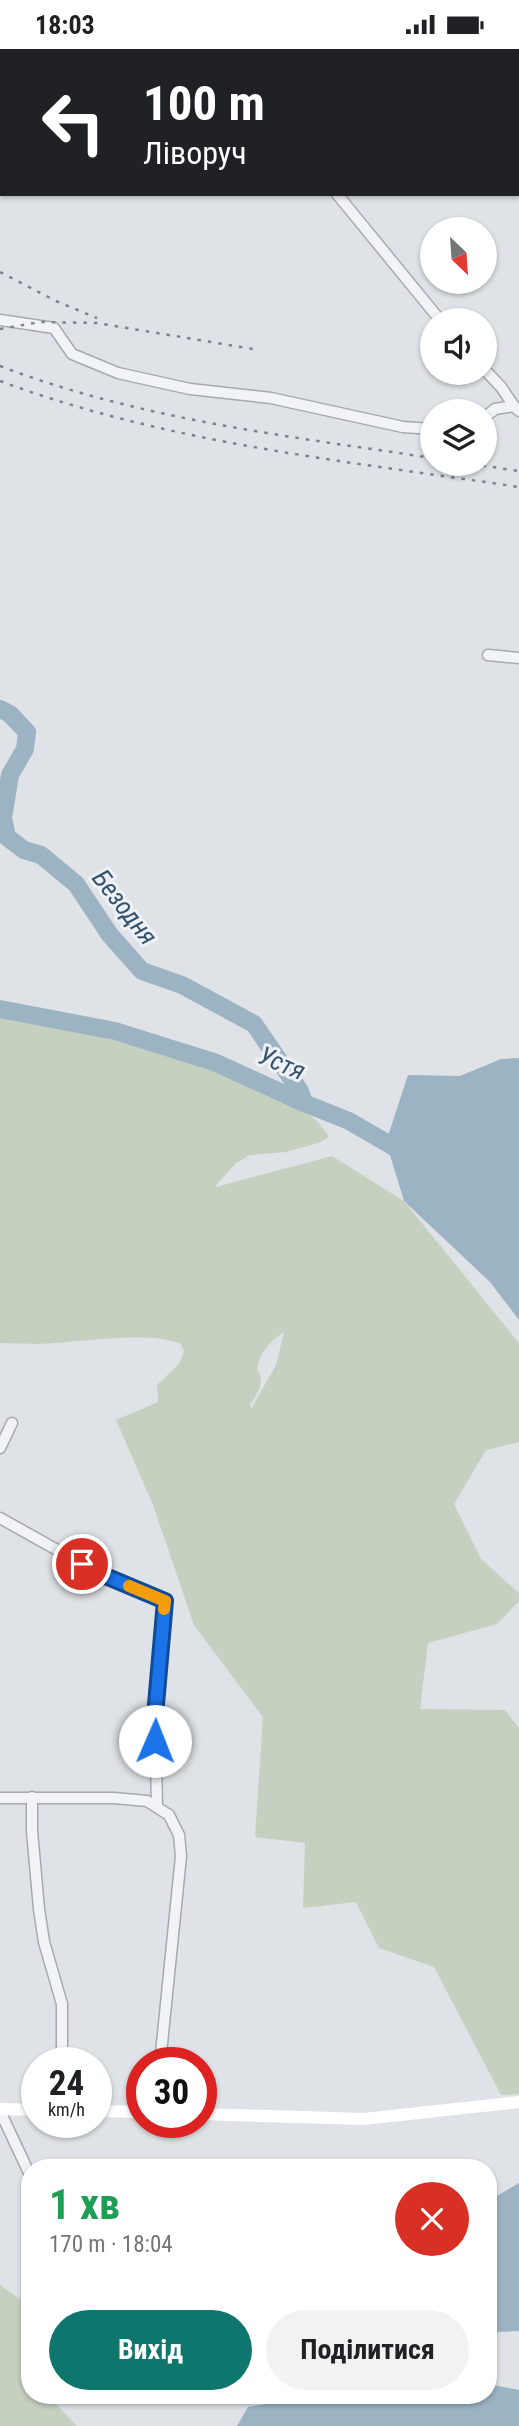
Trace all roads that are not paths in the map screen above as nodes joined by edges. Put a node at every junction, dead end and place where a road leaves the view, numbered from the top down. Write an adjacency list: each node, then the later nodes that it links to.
1 (339, 196): 2 (street)
2 (430, 308)
3 (0, 320): 7 (street)
4 (497, 384): 5 (street)
5 (516, 408): 6 (street)
6 (497, 409)
7 (420, 428)
8 (488, 655): 9 (street)
9 (519, 658)
10 (12, 1423): 11 (street)
11 (0, 1448)
12 (0, 1518): 15 (street)
13 (32, 1797): 14 (street); 15 (street); 16 (street)
14 (0, 1798)
15 (157, 1807): 17 (street)
16 (62, 2047)
17 (162, 2047)
18 (519, 2102): 21 (street)
19 (0, 2110): 20 (street); 22 (street)
20 (21, 2110)
21 (217, 2114)
22 (23, 2159)

